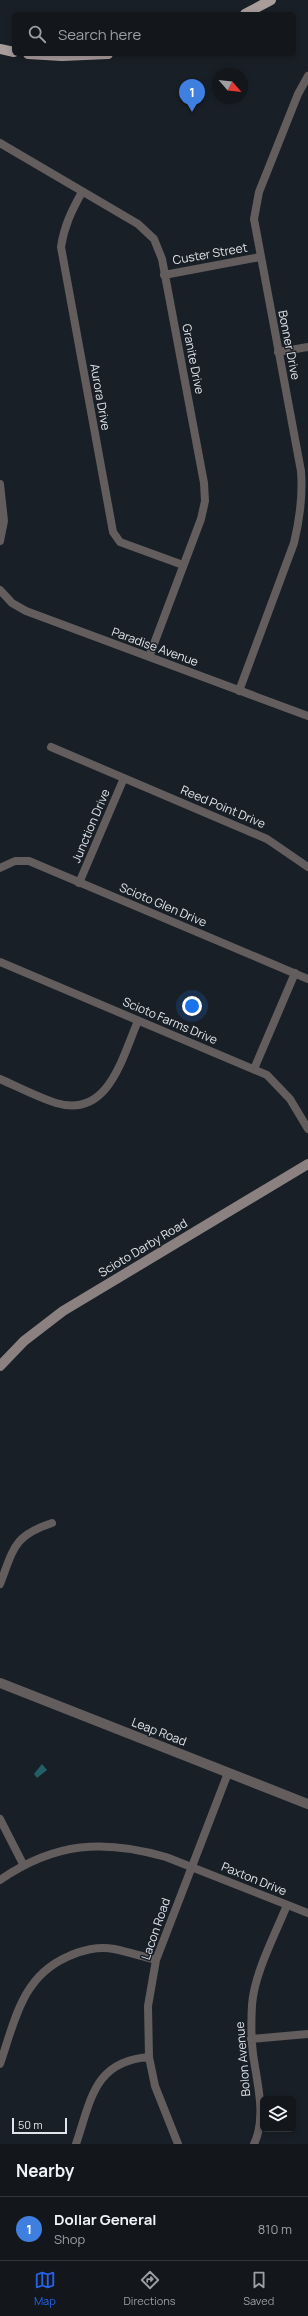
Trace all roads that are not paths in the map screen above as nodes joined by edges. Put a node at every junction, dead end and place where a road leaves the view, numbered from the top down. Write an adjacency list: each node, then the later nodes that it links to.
1 (271, 0): 2 (main road)
2 (249, 12)
3 (0, 49): 4 (main road)
4 (12, 52)
5 (308, 76): 8 (street, Bonner Drive)
6 (0, 143): 7 (street, Granite Drive)
7 (82, 192): 9 (street, Granite Drive); 14 (street, Aurora Drive)
8 (260, 257): 9 (street, Custer Street); 11 (street, Bonner Drive)
9 (164, 275): 14 (street, Granite Drive)
10 (308, 347): 11 (street)
11 (278, 352): 17 (street, Bonner Drive)
12 (0, 484): 13 (street)
13 (0, 541)
14 (182, 565): 16 (street, Granite Drive)
15 (0, 590): 16 (street, Paradise Avenue)
16 (148, 657): 17 (street, Paradise Avenue)
17 (239, 691): 18 (street, Paradise Avenue)
18 (308, 716)
19 (51, 747): 20 (street, Reed Point Drive)
20 (124, 778): 21 (street, Reed Point Drive); 23 (street, Junction Drive)
21 (308, 867)
22 (0, 868): 23 (street, Scioto Glen Drive)
23 (79, 882): 25 (street, Scioto Glen Drive)
24 (0, 962): 27 (street, Scioto Farms Drive)
25 (295, 973): 26 (street, Scioto Glen Drive); 28 (street)
26 (308, 979)
27 (138, 1021): 28 (street, Scioto Farms Drive); 29 (street)
28 (254, 1069): 30 (street, Scioto Farms Drive)
29 (0, 1079)
30 (308, 1129)
31 (308, 1164): 32 (main road, Scioto Darby Road)
32 (0, 1366)
33 (52, 1523): 34 (street)
34 (0, 1584)
35 (0, 1683): 36 (street, Leap Road)
36 (228, 1773): 37 (street, Leap Road); 40 (street, Lacon Road)
37 (308, 1804)
38 (0, 1819): 39 (street)
39 (23, 1864): 40 (street, Paxton Drive); 41 (street, Paxton Drive)
40 (191, 1867): 42 (street, Paxton Drive); 44 (street, Lacon Road)
41 (0, 1880)
42 (287, 1905): 43 (street, Paxton Drive); 46 (street, Bolon Avenue)
43 (308, 1913)
44 (156, 1960): 47 (street, Lacon Road); 48 (street)
45 (308, 2034): 46 (street)
46 (251, 2039): 51 (street, Bolon Avenue)
47 (149, 2057): 49 (street); 50 (street, Lacon Road)
48 (0, 2064)
49 (76, 2144)
50 (178, 2144)
51 (254, 2144)

